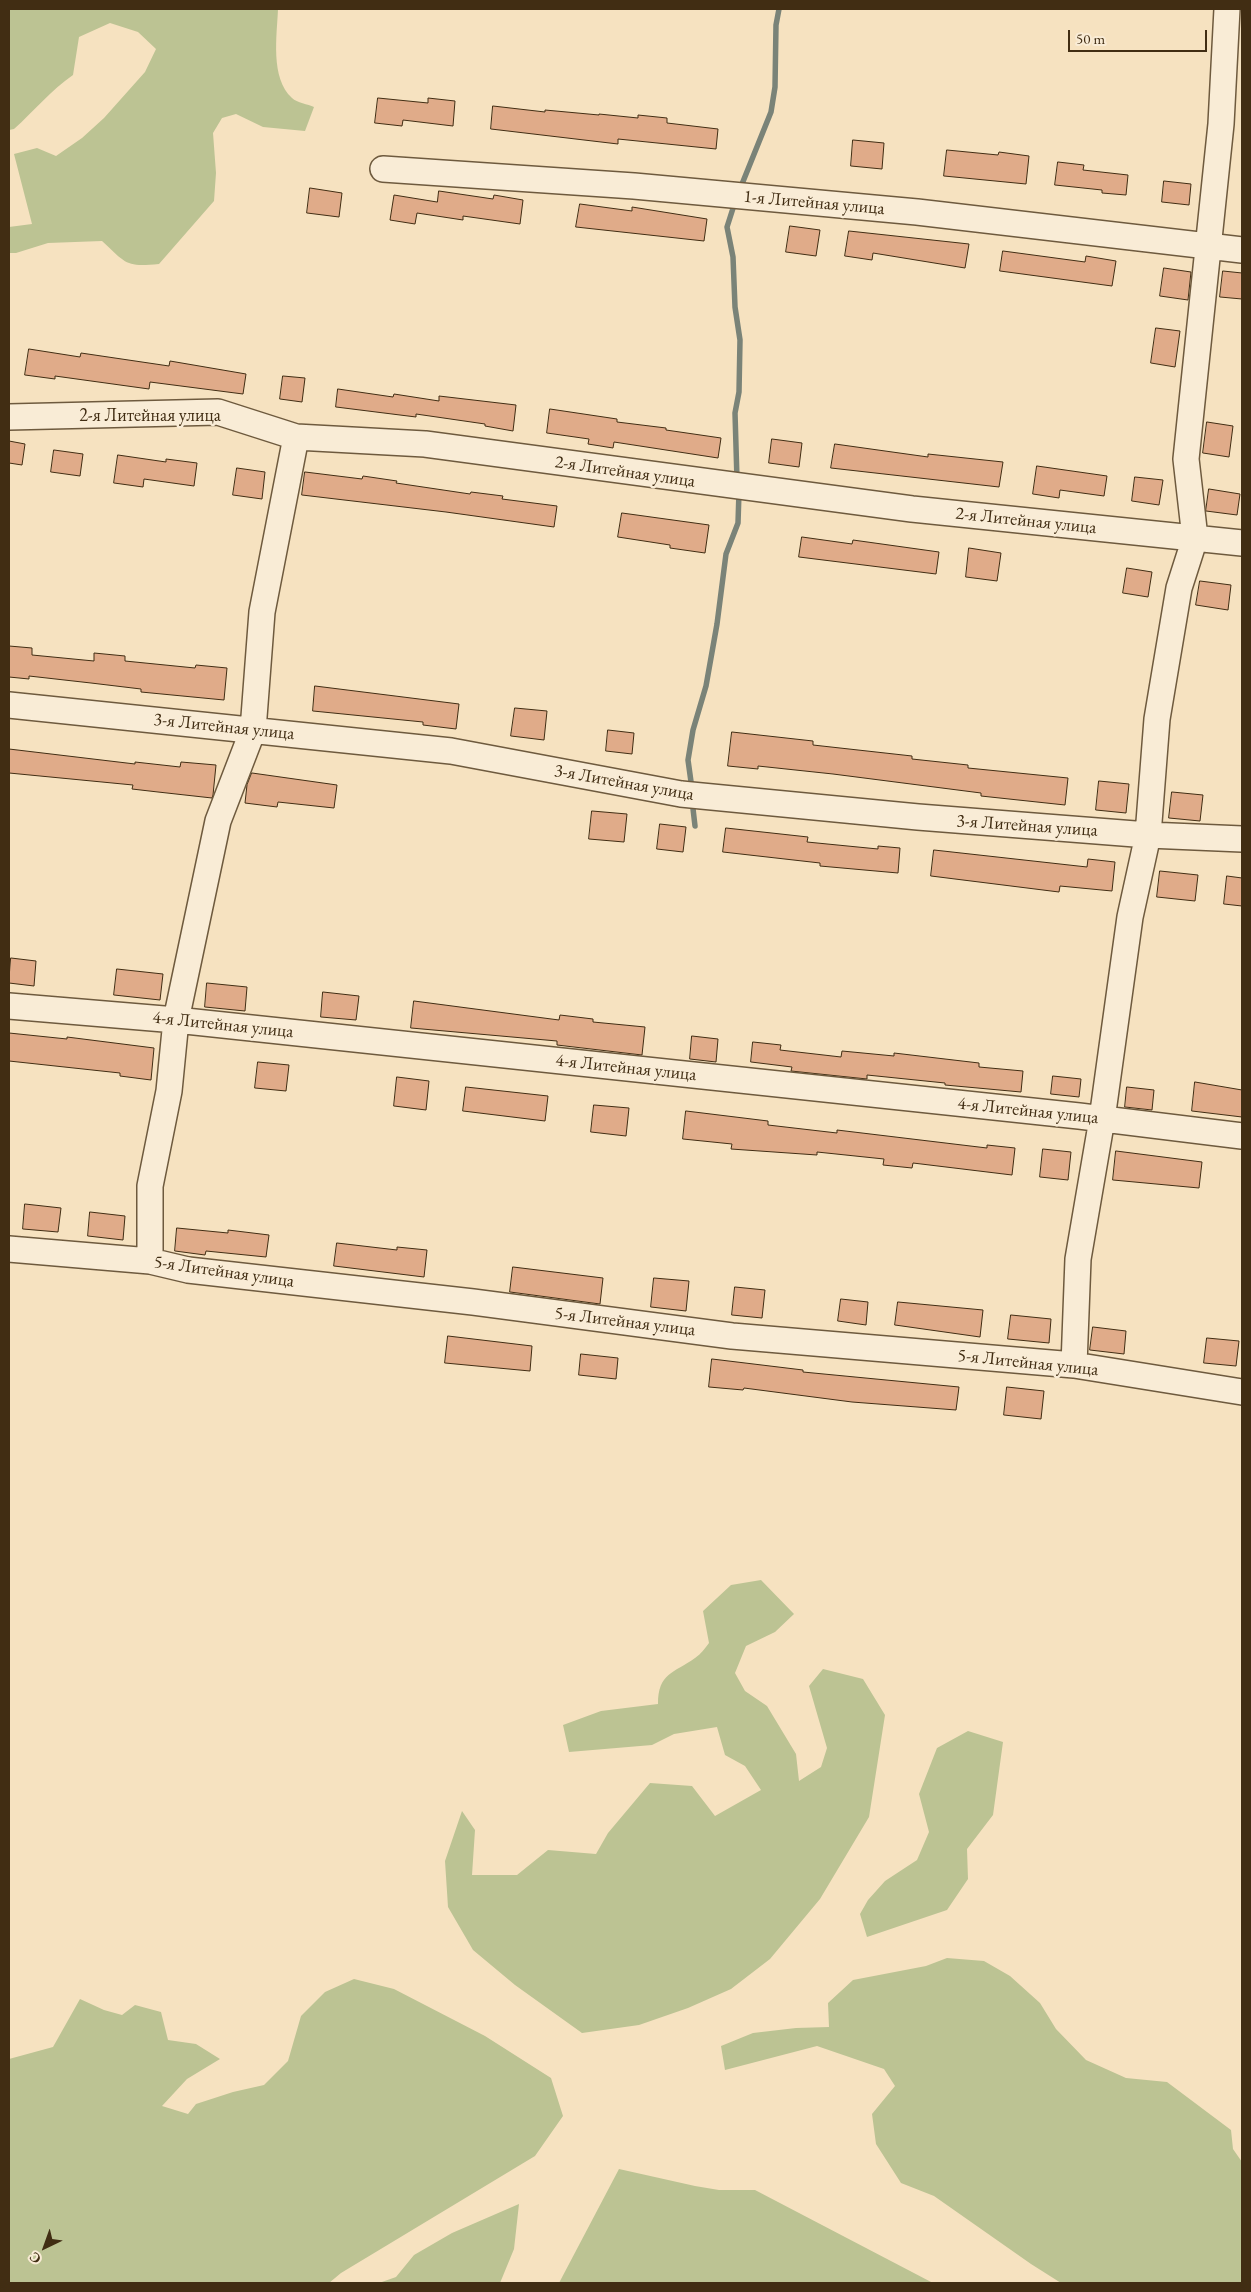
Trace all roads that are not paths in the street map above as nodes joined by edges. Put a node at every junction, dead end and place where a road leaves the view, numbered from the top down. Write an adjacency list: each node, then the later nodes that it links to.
1 (1227, 9): 3 (street)
2 (384, 169): 3 (street, 1-я Литейная улица)
3 (1208, 246): 4 (street, 1-я Литейная улица); 7 (street)
4 (1242, 250)
5 (9, 416): 6 (street, 2-я Литейная улица)
6 (296, 437): 7 (street, 2-я Литейная улица); 10 (street)
7 (1195, 538): 8 (street, 2-я Литейная улица); 11 (street)
8 (1242, 543)
9 (9, 705): 10 (street, 3-я Литейная улица)
10 (253, 730): 11 (street, 3-я Литейная улица); 14 (street)
11 (1148, 835): 12 (street, 3-я Литейная улица); 15 (street)
12 (1242, 839)
13 (9, 1006): 14 (street, 4-я Литейная улица)
14 (176, 1020): 15 (street, 4-я Литейная улица); 18 (street)
15 (1102, 1119): 16 (street, 4-я Литейная улица); 19 (street)
16 (1242, 1136)
17 (9, 1249): 18 (street, 5-я Литейная улица)
18 (150, 1261): 19 (street, 5-я Литейная улица)
19 (1074, 1365): 20 (street, 5-я Литейная улица)
20 (1242, 1392)

